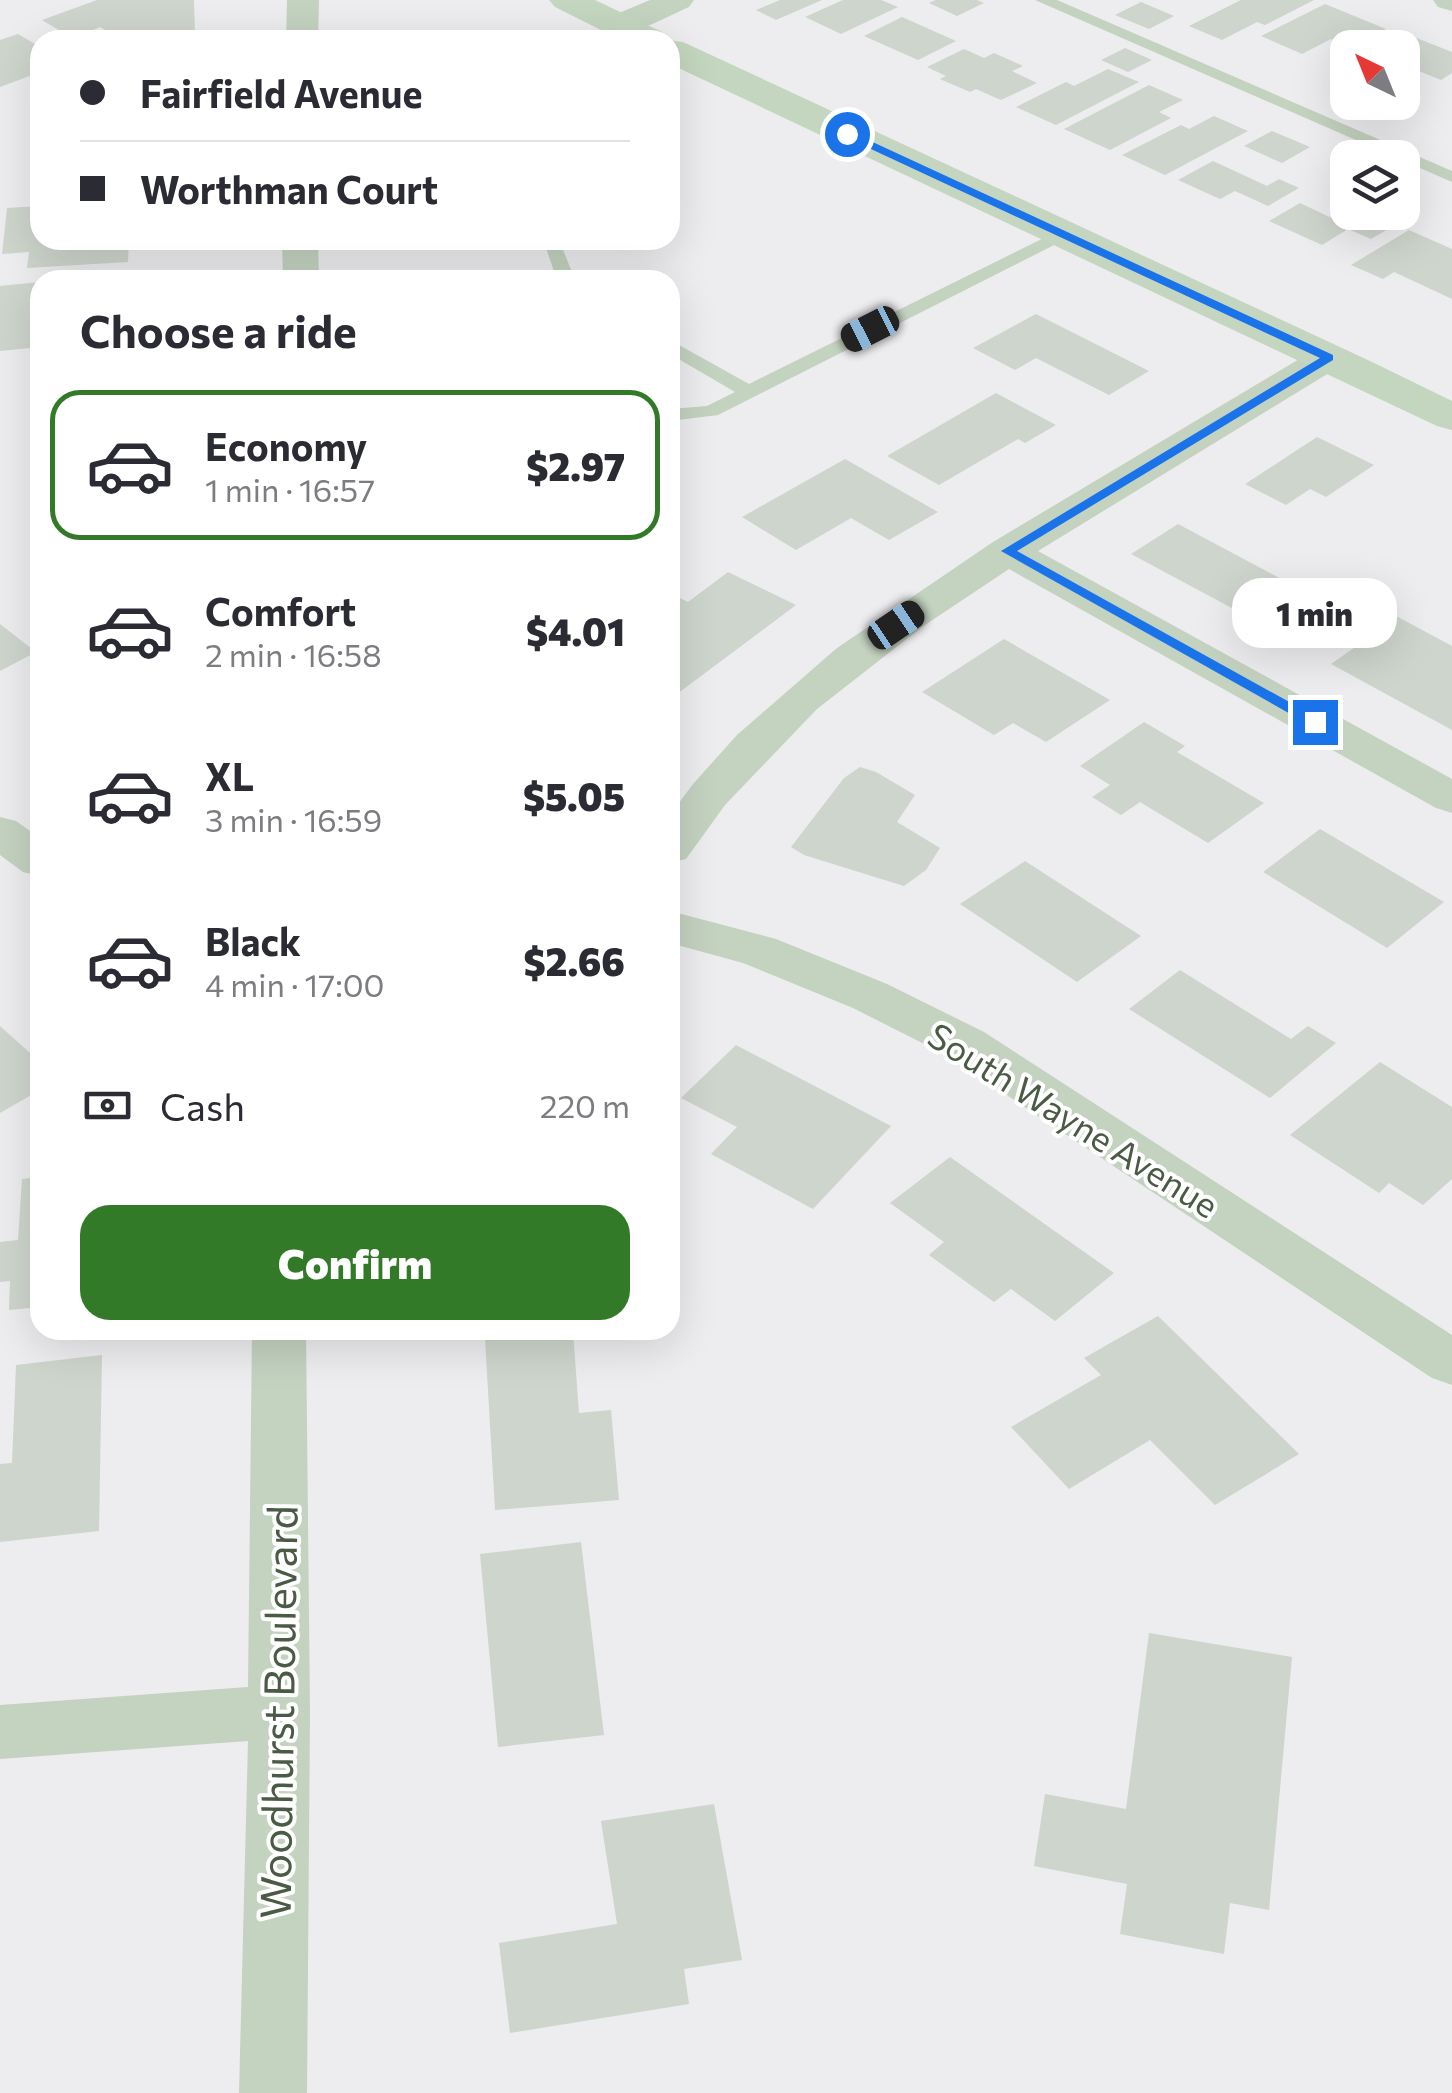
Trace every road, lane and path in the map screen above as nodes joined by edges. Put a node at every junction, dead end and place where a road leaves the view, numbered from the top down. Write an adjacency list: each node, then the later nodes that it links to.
1 (302, 0): 5 (street)
2 (566, 0): 6 (main road)
3 (678, 0): 7 (street)
4 (1043, 0): 9 (lane)
5 (302, 30)
6 (628, 30)
7 (638, 30)
8 (680, 55): 10 (main road)
9 (1452, 177)
10 (1060, 235): 12 (main road); 13 (lane)
11 (680, 352): 13 (lane)
12 (1329, 357): 15 (main road); 16 (street)
13 (749, 392): 14 (lane)
14 (680, 413)
15 (1452, 417)
16 (1008, 551): 17 (street); 19 (street)
17 (1452, 798)
18 (0, 832): 20 (street)
19 (680, 832)
20 (30, 854)
21 (680, 930): 23 (street, South Wayne Avenue)
22 (280, 1340): 24 (street, Woodhurst Boulevard)
23 (1452, 1363)
24 (279, 1712): 25 (street); 26 (street, Woodhurst Boulevard)
25 (0, 1732)
26 (273, 2093)

